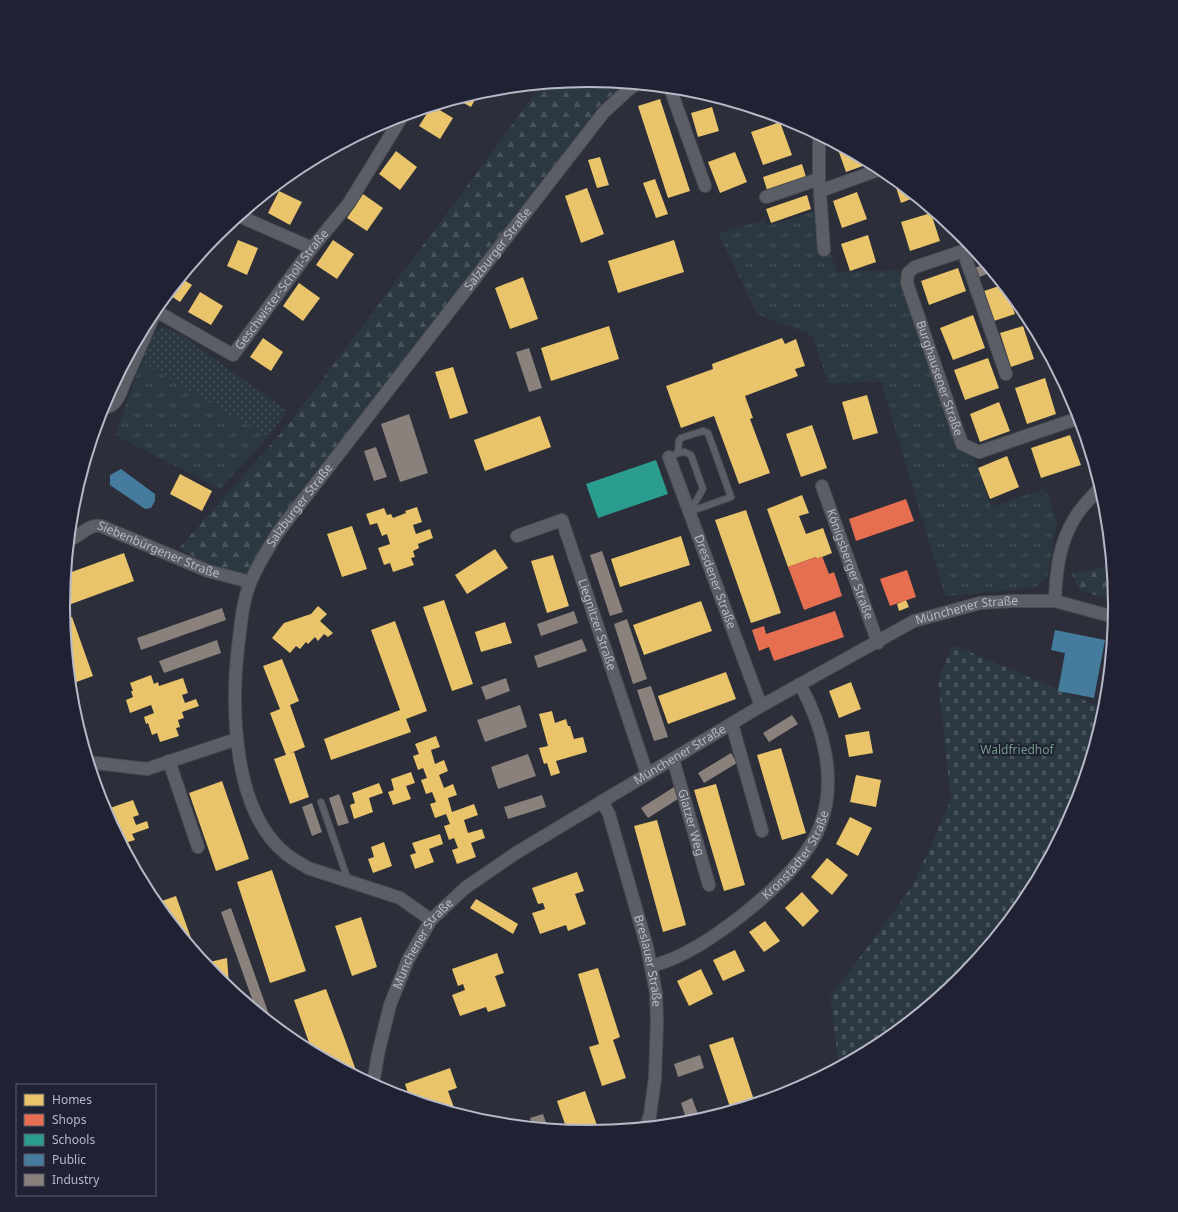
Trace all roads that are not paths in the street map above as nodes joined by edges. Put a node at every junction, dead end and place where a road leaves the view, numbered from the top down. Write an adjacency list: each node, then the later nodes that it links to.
1 (629, 89): 25 (street, Salzburger Straße)
2 (672, 94): 7 (street)
3 (393, 126): 10 (street, Geschwister-Scholl-Straße)
4 (819, 141): 6 (street)
5 (872, 171): 6 (street)
6 (819, 185): 8 (street); 11 (street)
7 (705, 186)
8 (766, 197)
9 (244, 218): 10 (street)
10 (312, 248): 14 (street, Geschwister-Scholl-Straße)
11 (824, 250)
12 (966, 250): 18 (street, Burghausener Straße)
13 (969, 254): 16 (street, Burghausener Straße)
14 (160, 314)
15 (140, 346): 17 (street, Geschwister-Scholl-Straße)
16 (1006, 374)
17 (111, 406)
18 (1073, 420)
19 (674, 455): 22 (street, Dresdener Straße); 22 (lane); 22 (lane)
20 (822, 486): 28 (street, Königsberger Straße)
21 (1095, 493): 26 (street)
22 (689, 512): 30 (street, Dresdener Straße)
23 (517, 536): 36 (street, Liegnitzer Straße)
24 (74, 538): 25 (street, Siebenbürgener Straße)
25 (250, 582): 32 (street, Salzburger Straße)
26 (1055, 600): 27 (street, Münchener Straße); 28 (street, Münchener Straße)
27 (1108, 615)
28 (878, 642): 29 (street, Münchener Straße)
29 (800, 684): 30 (street, Münchener Straße); 44 (street, Kronstädter Straße)
30 (761, 706): 31 (street, Münchener Straße)
31 (732, 724): 33 (street, Münchener Straße); 39 (street)
32 (236, 739): 34 (street); 41 (street, Salzburger Straße)
33 (673, 759): 36 (street, Münchener Straße); 42 (street, Glatzer Weg)
34 (169, 761): 35 (street); 40 (street)
35 (95, 763)
36 (647, 774): 38 (street, Münchener Straße)
37 (321, 802): 41 (lane)
38 (602, 802): 43 (street, Münchener Straße); 44 (street, Breslauer Straße)
39 (762, 831)
40 (198, 847)
41 (346, 880): 43 (street, Salzburger Straße)
42 (709, 886)
43 (431, 920): 45 (street, Münchener Straße)
44 (651, 966): 46 (street, Breslauer Straße)
45 (374, 1078)
46 (648, 1122)

